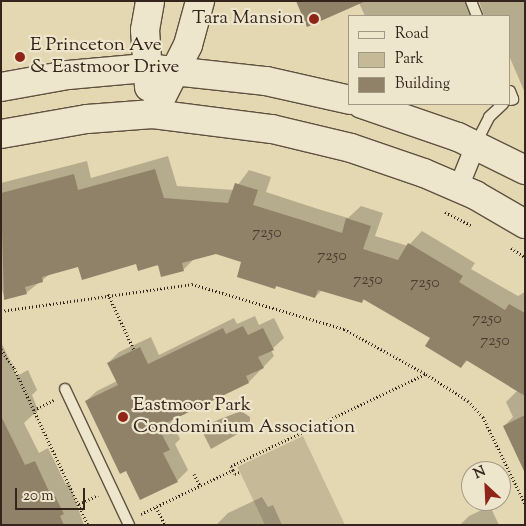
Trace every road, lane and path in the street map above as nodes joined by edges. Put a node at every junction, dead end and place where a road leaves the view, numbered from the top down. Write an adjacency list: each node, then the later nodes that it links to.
1 (150, 1): 5 (main road)
2 (200, 1): 6 (main road)
3 (471, 1): 4 (lane)
4 (477, 15)
5 (146, 68): 6 (main road); 7 (main road); 11 (main road)
6 (176, 71): 8 (main road); 11 (main road)
7 (1, 87)
8 (348, 100)
9 (365, 105): 13 (main road)
10 (502, 105): 13 (lane)
11 (153, 114): 12 (main road); 15 (main road)
12 (1, 134)
13 (475, 145): 14 (main road); 15 (street)
14 (525, 170)
15 (458, 187): 17 (main road)
16 (437, 209): 18 (path)
17 (525, 224)
18 (475, 226)
19 (507, 245): 20 (path)
20 (525, 257)
21 (108, 294): 22 (path); 24 (path); 25 (path)
22 (1, 311)
23 (1, 349): 34 (path)
24 (134, 350)
25 (426, 374): 27 (path); 31 (path)
26 (66, 389): 35 (lane)
27 (234, 470): 28 (path); 30 (path)
28 (240, 472)
29 (194, 474): 30 (path)
30 (200, 486): 33 (path)
31 (525, 504)
32 (137, 506): 33 (path)
33 (156, 507): 36 (path)
34 (88, 525)
35 (129, 525)
36 (165, 525)

